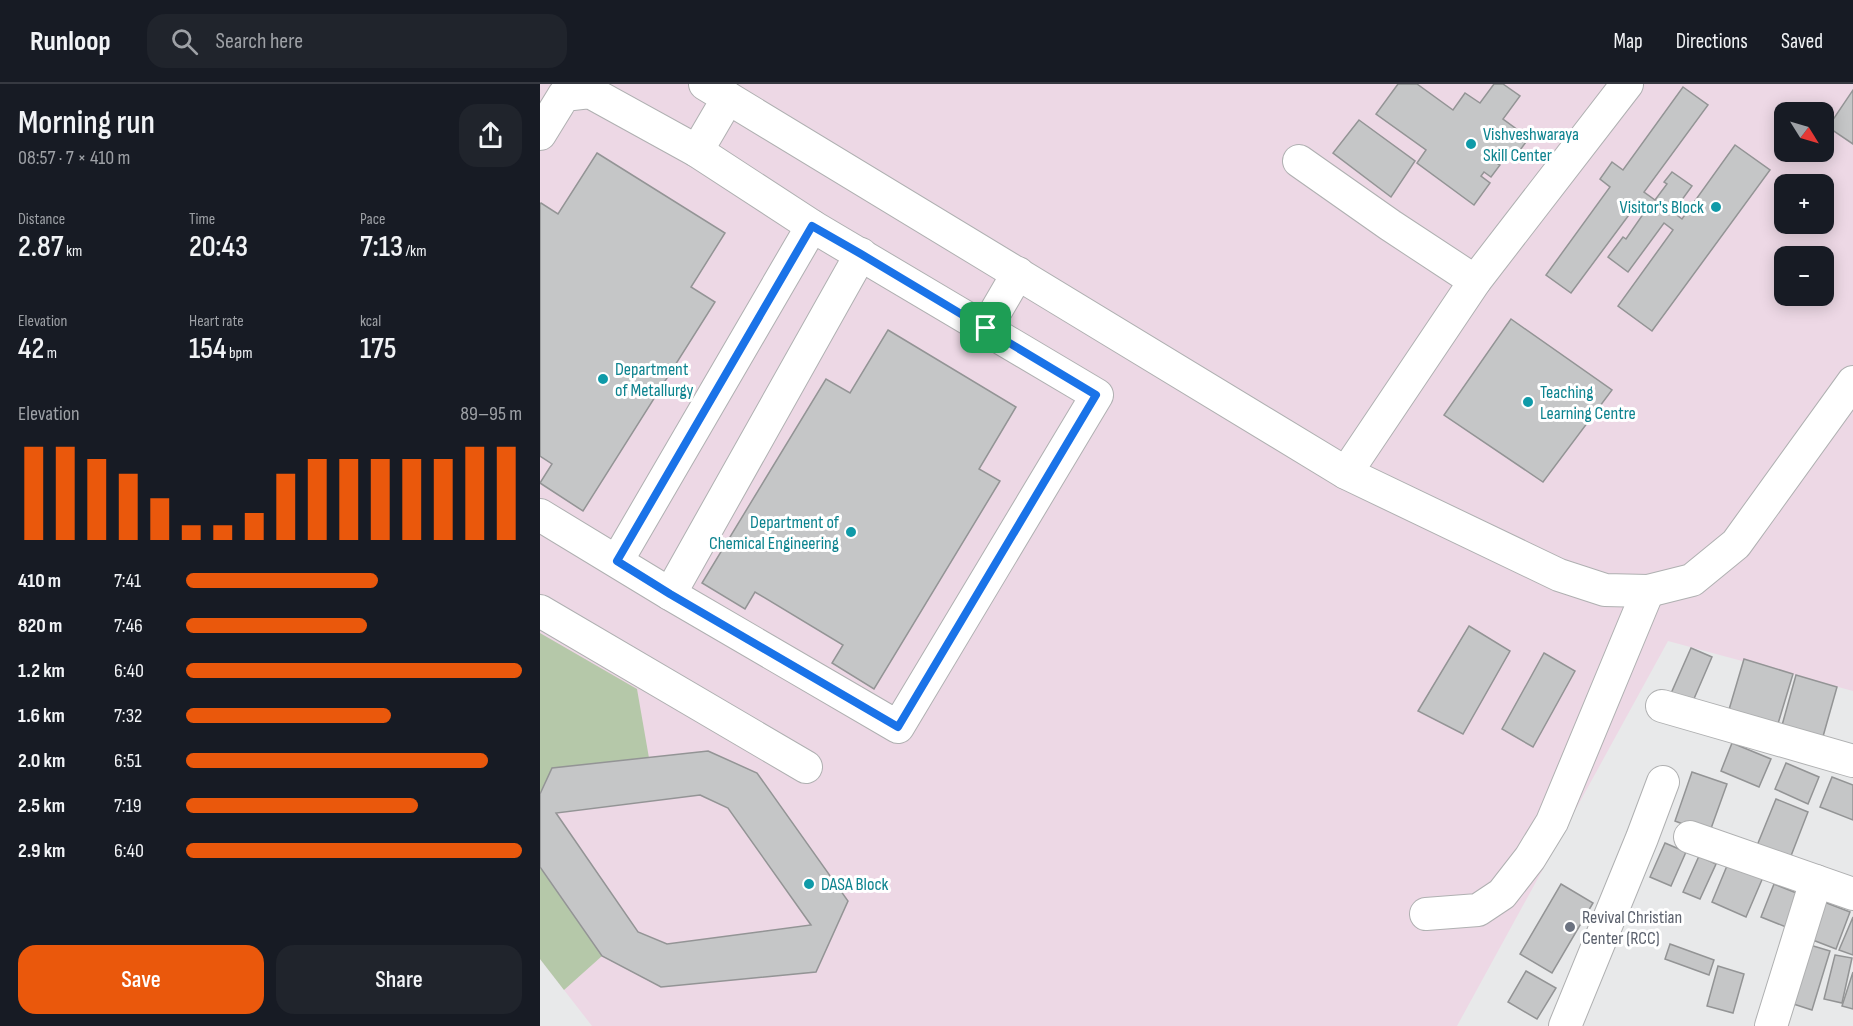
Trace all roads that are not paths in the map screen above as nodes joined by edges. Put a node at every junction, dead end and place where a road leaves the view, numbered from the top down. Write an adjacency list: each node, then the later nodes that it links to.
1 (1613, 89): 9 (street)
2 (731, 93): 4 (street); 8 (street)
3 (540, 134): 4 (street)
4 (697, 151): 6 (street)
5 (1299, 161): 9 (street)
6 (812, 226): 7 (street); 14 (street)
7 (861, 254): 10 (street); 16 (street)
8 (1018, 273): 10 (street); 12 (street)
9 (1475, 281): 12 (street)
10 (986, 328): 16 (street)
11 (1853, 382): 15 (street)
12 (1346, 473): 15 (street)
13 (540, 515): 14 (street)
14 (617, 561): 16 (street)
15 (1647, 591): 25 (street)
16 (670, 594)
17 (540, 611): 20 (street)
18 (1662, 706): 19 (street)
19 (1853, 761)
20 (806, 767)
21 (1662, 782): 26 (street)
22 (1690, 837): 23 (street)
23 (1816, 881): 24 (street); 27 (street)
24 (1853, 894)
25 (1426, 914)
26 (1565, 1026)
27 (1771, 1026)

